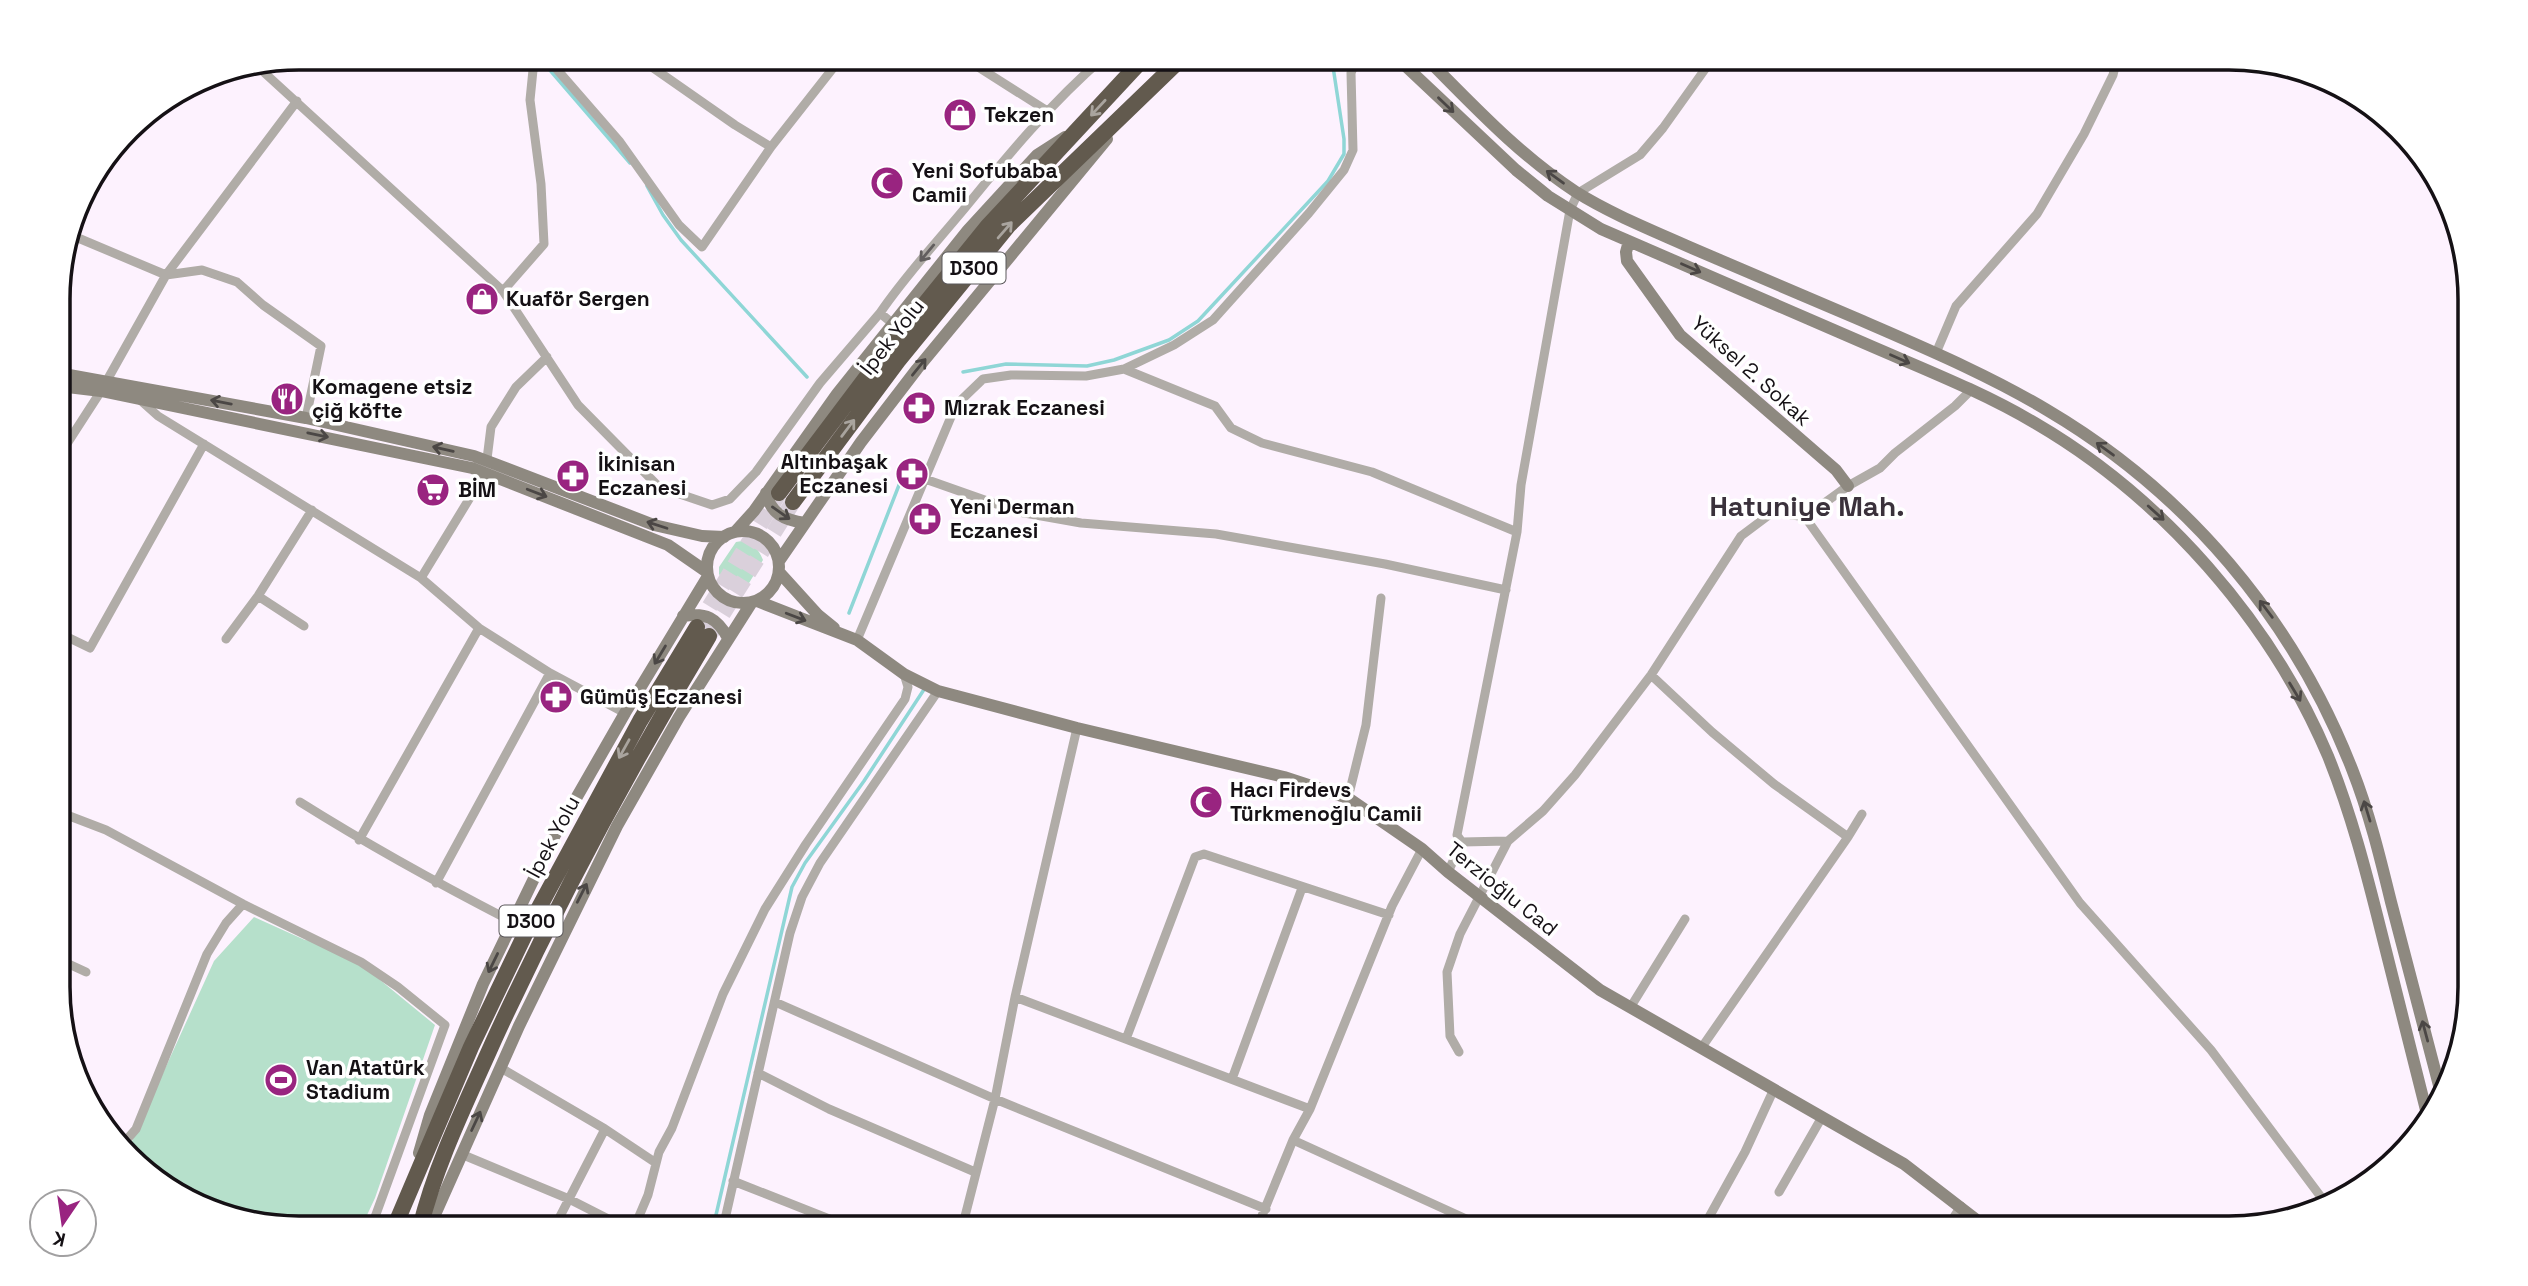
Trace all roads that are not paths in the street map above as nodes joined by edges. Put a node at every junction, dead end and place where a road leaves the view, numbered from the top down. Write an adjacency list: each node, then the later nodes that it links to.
1 (533, 70): 25 (street)
2 (558, 70): 19 (street)
3 (656, 70): 19 (street)
4 (832, 70): 19 (street)
5 (983, 70): 17 (street)
6 (1089, 70): 17 (street)
7 (1133, 70): 18 (highway, İpek Yolu / D300, one-way to 18)
8 (1171, 70): 16 (highway, İpek Yolu / D300)
9 (1352, 70): 30 (street)
10 (1410, 70): 21 (street, one-way to 21)
11 (1438, 70): 20 (street, one-way to 11)
12 (1704, 70): 20 (street)
13 (2114, 70): 28 (street)
14 (265, 73): 15 (street)
15 (297, 100): 24 (street); 25 (street)
16 (1134, 105): 43 (highway, İpek Yolu / D300, one-way to 16); 46 (street, one-way to 16)
17 (1049, 112): 26 (street, one-way to 26)
18 (1077, 130): 27 (street); 43 (highway, İpek Yolu / D300)
19 (771, 147)
20 (1578, 193): 21 (street); 28 (street)
21 (1570, 210): 23 (street); 47 (street)
22 (79, 238): 24 (street)
23 (1629, 241): 34 (street, one-way to 34); 42 (street, Yüksel 2. Sokak)
24 (166, 275): 33 (street); 36 (street)
25 (503, 291): 29 (street)
26 (880, 313): 27 (street); 29 (street)
27 (892, 323): 43 (street)
28 (1936, 353): 98 (street, one-way to 28)
29 (547, 357): 39 (street)
30 (1124, 369): 41 (street); 47 (street)
31 (70, 376): 33 (street)
32 (70, 386): 33 (street)
33 (104, 386): 35 (street); 36 (street, one-way to 33); 37 (street)
34 (1971, 390): 42 (street); 101 (street, one-way to 101)
35 (138, 398): 38 (street); 40 (street, one-way to 40)
36 (306, 418): 39 (street, one-way to 36)
37 (70, 439)
38 (204, 444): 44 (street); 60 (street)
39 (487, 459): 48 (street, one-way to 39)
40 (485, 472): 50 (street, one-way to 50); 51 (street)
41 (925, 479): 52 (street); 63 (street)
42 (1848, 486): 45 (street)
43 (779, 496): 46 (street, one-way to 46); 48 (street)
44 (312, 510): 51 (street); 53 (street)
45 (1805, 517): 66 (street); 113 (street)
46 (804, 523): 49 (street)
47 (1517, 532): 52 (street)
48 (729, 534): 49 (street); 50 (street)
49 (779, 566): 55 (street); 59 (street, Terzioğlu Cad)
50 (708, 574): 55 (street); 56 (street)
51 (421, 578): 58 (street)
52 (1506, 590): 77 (street)
53 (258, 596): 57 (street); 62 (street)
54 (1381, 598): 70 (street)
55 (755, 601): 59 (street, Terzioğlu Cad, one-way to 59); 61 (street)
56 (683, 616): 61 (street); 68 (street, one-way to 68)
57 (304, 626)
58 (479, 628): 64 (street); 75 (street)
59 (836, 631): 63 (street, Terzioğlu Cad)
60 (70, 638)
61 (729, 638): 95 (street, one-way to 61)
62 (226, 639)
63 (857, 640): 65 (street, Terzioğlu Cad)
64 (550, 673): 68 (street); 80 (street)
65 (904, 674): 67 (street, Terzioğlu Cad); 108 (street)
66 (1651, 675): 74 (street); 76 (street)
67 (938, 691): 69 (street, Terzioğlu Cad); 90 (street)
68 (625, 713): 86 (street)
69 (1077, 728): 70 (street, Terzioğlu Cad); 89 (street)
70 (1348, 798): 78 (street, Terzioğlu Cad)
71 (300, 802): 75 (street)
72 (1862, 814): 74 (street)
73 (70, 816): 83 (street)
74 (1848, 837): 93 (street)
75 (359, 840): 80 (street)
76 (1507, 841): 77 (street); 82 (street)
77 (1462, 842): 79 (street)
78 (1422, 849): 79 (street, Terzioğlu Cad); 84 (street)
79 (1448, 872): 82 (street, Terzioğlu Cad)
80 (436, 883): 86 (street)
81 (1301, 888): 84 (street); 92 (street); 97 (street)
82 (1479, 896): 91 (street, Terzioğlu Cad); 94 (street)
83 (243, 904): 105 (street); 117 (street)
84 (1389, 915): 102 (street)
85 (1685, 919): 91 (street)
86 (513, 922): 112 (street, one-way to 112)
87 (70, 965): 88 (street)
88 (86, 972)
89 (1015, 997): 92 (street); 100 (street)
90 (775, 1002): 96 (street); 100 (street)
91 (1630, 1008): 93 (street, Terzioğlu Cad)
92 (1126, 1039): 97 (street)
93 (1702, 1047): 99 (street, Terzioğlu Cad)
94 (1459, 1052)
95 (501, 1068): 104 (street); 107 (street, one-way to 95)
96 (758, 1073): 109 (street); 110 (street)
97 (1232, 1079): 102 (street)
98 (2438, 1081)
99 (1774, 1089): 103 (street, Terzioğlu Cad); 129 (street)
100 (995, 1099): 109 (street); 116 (street)
101 (2425, 1104)
102 (1310, 1109): 106 (street)
103 (1822, 1117): 111 (street); 115 (street, Terzioğlu Cad)
104 (604, 1129): 108 (street); 114 (street)
105 (128, 1139)
106 (1293, 1140): 116 (street); 128 (street)
107 (461, 1154): 114 (street); 120 (street)
108 (656, 1163): 123 (street)
109 (975, 1172): 126 (street)
110 (733, 1181): 124 (street); 125 (street)
111 (1779, 1192)
112 (407, 1193): 118 (highway, İpek Yolu / D300); 119 (highway, İpek Yolu / D300, one-way to 112)
113 (2320, 1196)
114 (569, 1199): 121 (street); 122 (street)
115 (1961, 1206): 130 (street); 131 (street, Terzioğlu Cad)
116 (1266, 1209): 127 (street)
117 (375, 1216)
118 (398, 1216)
119 (423, 1216)
120 (434, 1216)
121 (560, 1216)
122 (602, 1216)
123 (639, 1216)
124 (726, 1216)
125 (822, 1216)
126 (965, 1216)
127 (1263, 1216)
128 (1460, 1216)
129 (1710, 1216)
130 (1955, 1216)
131 (1973, 1216)

